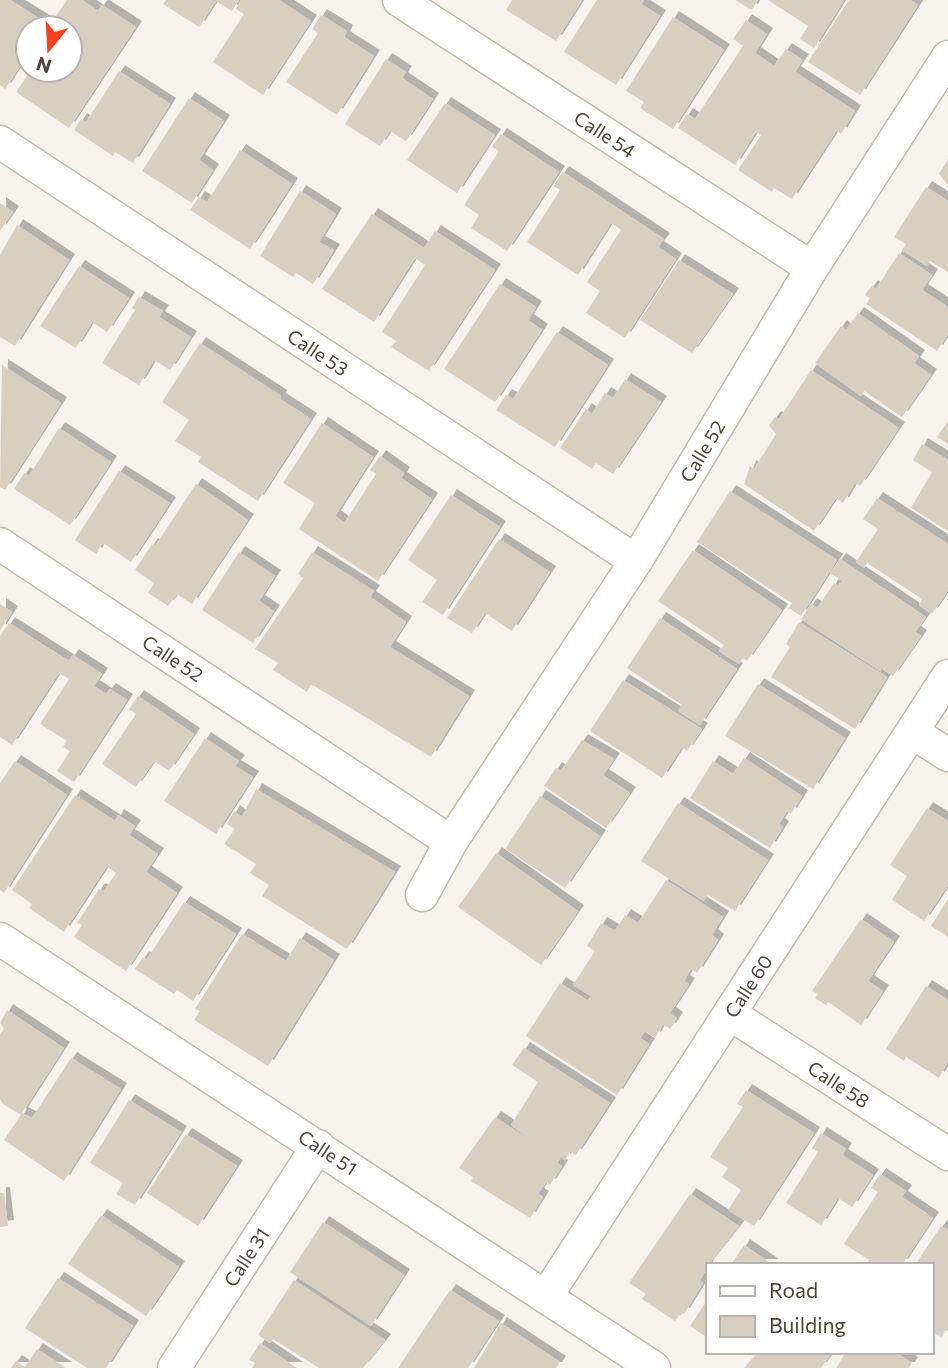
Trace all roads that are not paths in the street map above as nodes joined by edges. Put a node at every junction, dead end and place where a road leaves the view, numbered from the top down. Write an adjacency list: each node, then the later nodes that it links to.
1 (399, 0): 4 (street, Calle 54)
2 (948, 57): 4 (street, Calle 52)
3 (0, 142): 6 (street, Calle 53)
4 (812, 268): 6 (street, Calle 52)
5 (0, 544): 10 (street, Calle 52)
6 (636, 561): 10 (street, Calle 52)
7 (948, 676): 8 (street, Calle 60)
8 (912, 732): 9 (street); 13 (street, Calle 60)
9 (948, 755)
10 (451, 842): 11 (street, Calle 52)
11 (422, 895)
12 (0, 939): 14 (street, Calle 51)
13 (730, 1014): 15 (street, Calle 58); 16 (street, Calle 60)
14 (317, 1146): 16 (street, Calle 51); 17 (street, Calle 31)
15 (948, 1154)
16 (547, 1295): 18 (street, Calle 51)
17 (174, 1368)
18 (654, 1368)

